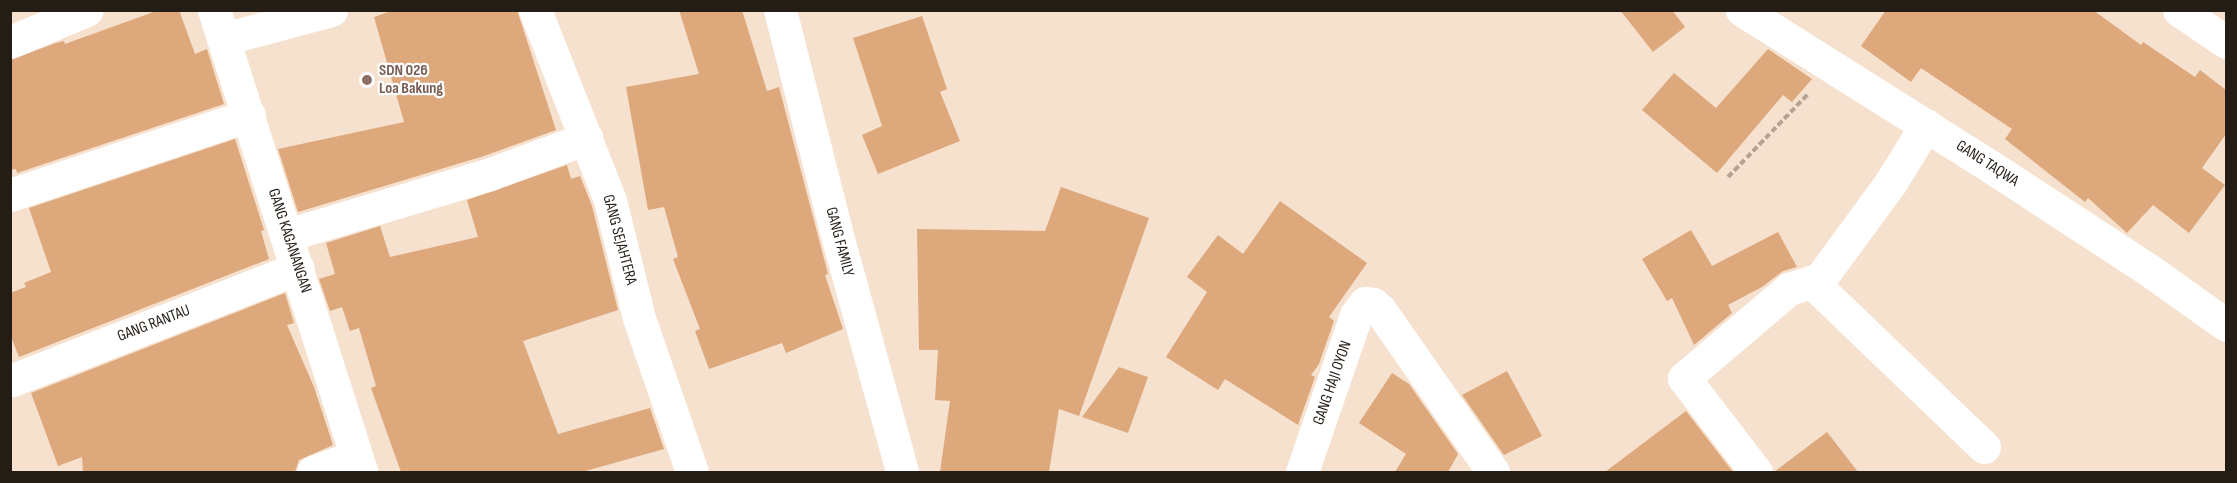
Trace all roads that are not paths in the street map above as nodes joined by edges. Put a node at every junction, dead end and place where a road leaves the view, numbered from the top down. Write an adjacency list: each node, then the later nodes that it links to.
1 (87, 10): 8 (street)
2 (331, 10): 7 (street)
3 (535, 10): 12 (street, GANG SEJAHTERA)
4 (780, 10): 23 (street, GANG FAMILY)
5 (1742, 10): 11 (street, GANG TAQWA)
6 (2179, 10): 9 (street)
7 (218, 25): 10 (street, GANG KAGANANGAN)
8 (10, 42)
9 (2226, 42)
10 (249, 115): 13 (street); 14 (street, GANG KAGANANGAN)
11 (1926, 125): 16 (street); 17 (street, GANG TAQWA)
12 (587, 138): 14 (street); 22 (street, GANG SEJAHTERA)
13 (10, 195)
14 (287, 235): 15 (street, GANG KAGANANGAN)
15 (298, 268): 18 (street, GANG RANTAU); 20 (street, GANG KAGANANGAN)
16 (1813, 283): 19 (street); 26 (street)
17 (2226, 325)
18 (10, 381)
19 (1984, 447)
20 (359, 464): 21 (street)
21 (313, 472)
22 (692, 472)
23 (902, 472)
24 (1302, 472): 25 (street, GANG HAJI OYON)
25 (1493, 472)
26 (1756, 472)

